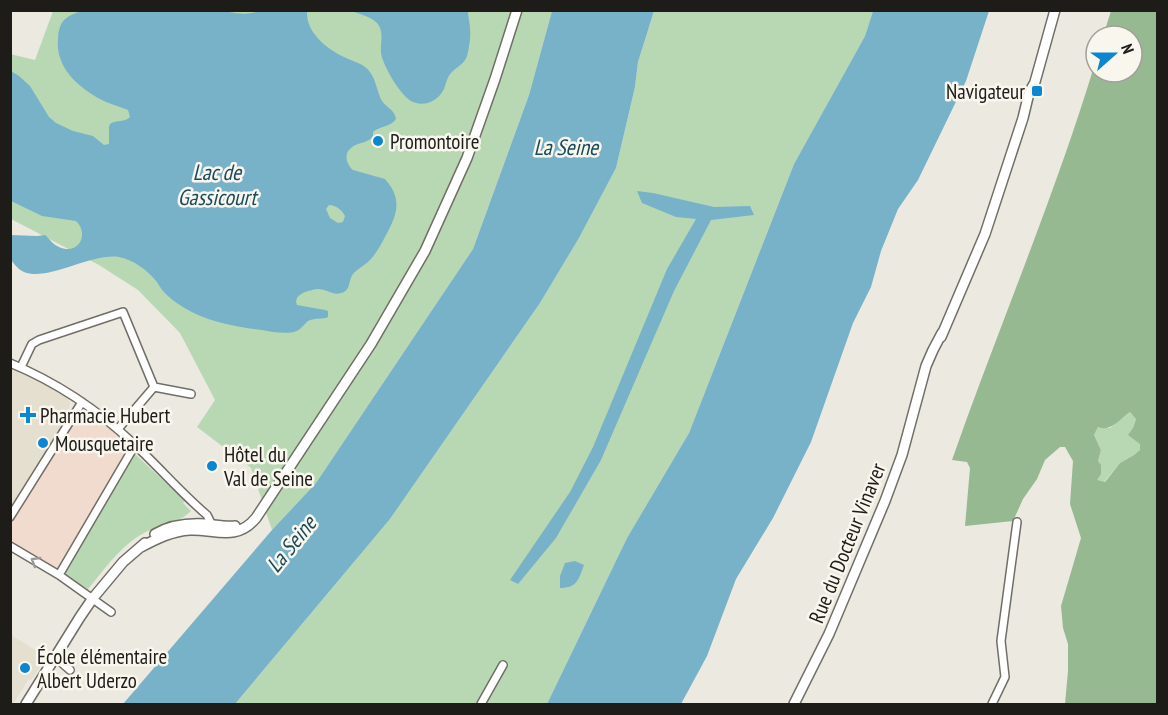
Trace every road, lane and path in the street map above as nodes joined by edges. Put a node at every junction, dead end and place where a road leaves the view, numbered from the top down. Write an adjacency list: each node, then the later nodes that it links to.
1 (517, 10): 14 (main road)
2 (1055, 10): 25 (main road, Rue du Docteur Vinaver)
3 (10, 363): 4 (street)
4 (21, 367): 5 (street); 7 (street)
5 (154, 387): 6 (street); 8 (street)
6 (191, 394)
7 (82, 402): 8 (street); 11 (street)
8 (118, 429): 9 (street)
9 (135, 445): 10 (street); 17 (street)
10 (201, 511): 13 (street); 14 (street)
11 (10, 517)
12 (1017, 522): 26 (street)
13 (192, 524): 14 (main road); 16 (main road)
14 (206, 528): 16 (main road)
15 (10, 546): 17 (street, one-way to 15)
16 (141, 547): 18 (main road)
17 (59, 575): 18 (street)
18 (93, 598): 19 (street); 20 (main road)
19 (111, 612)
20 (55, 657): 22 (street); 23 (main road)
21 (503, 665): 24 (street)
22 (70, 670)
23 (26, 705)
24 (481, 705)
25 (794, 705)
26 (992, 705)

